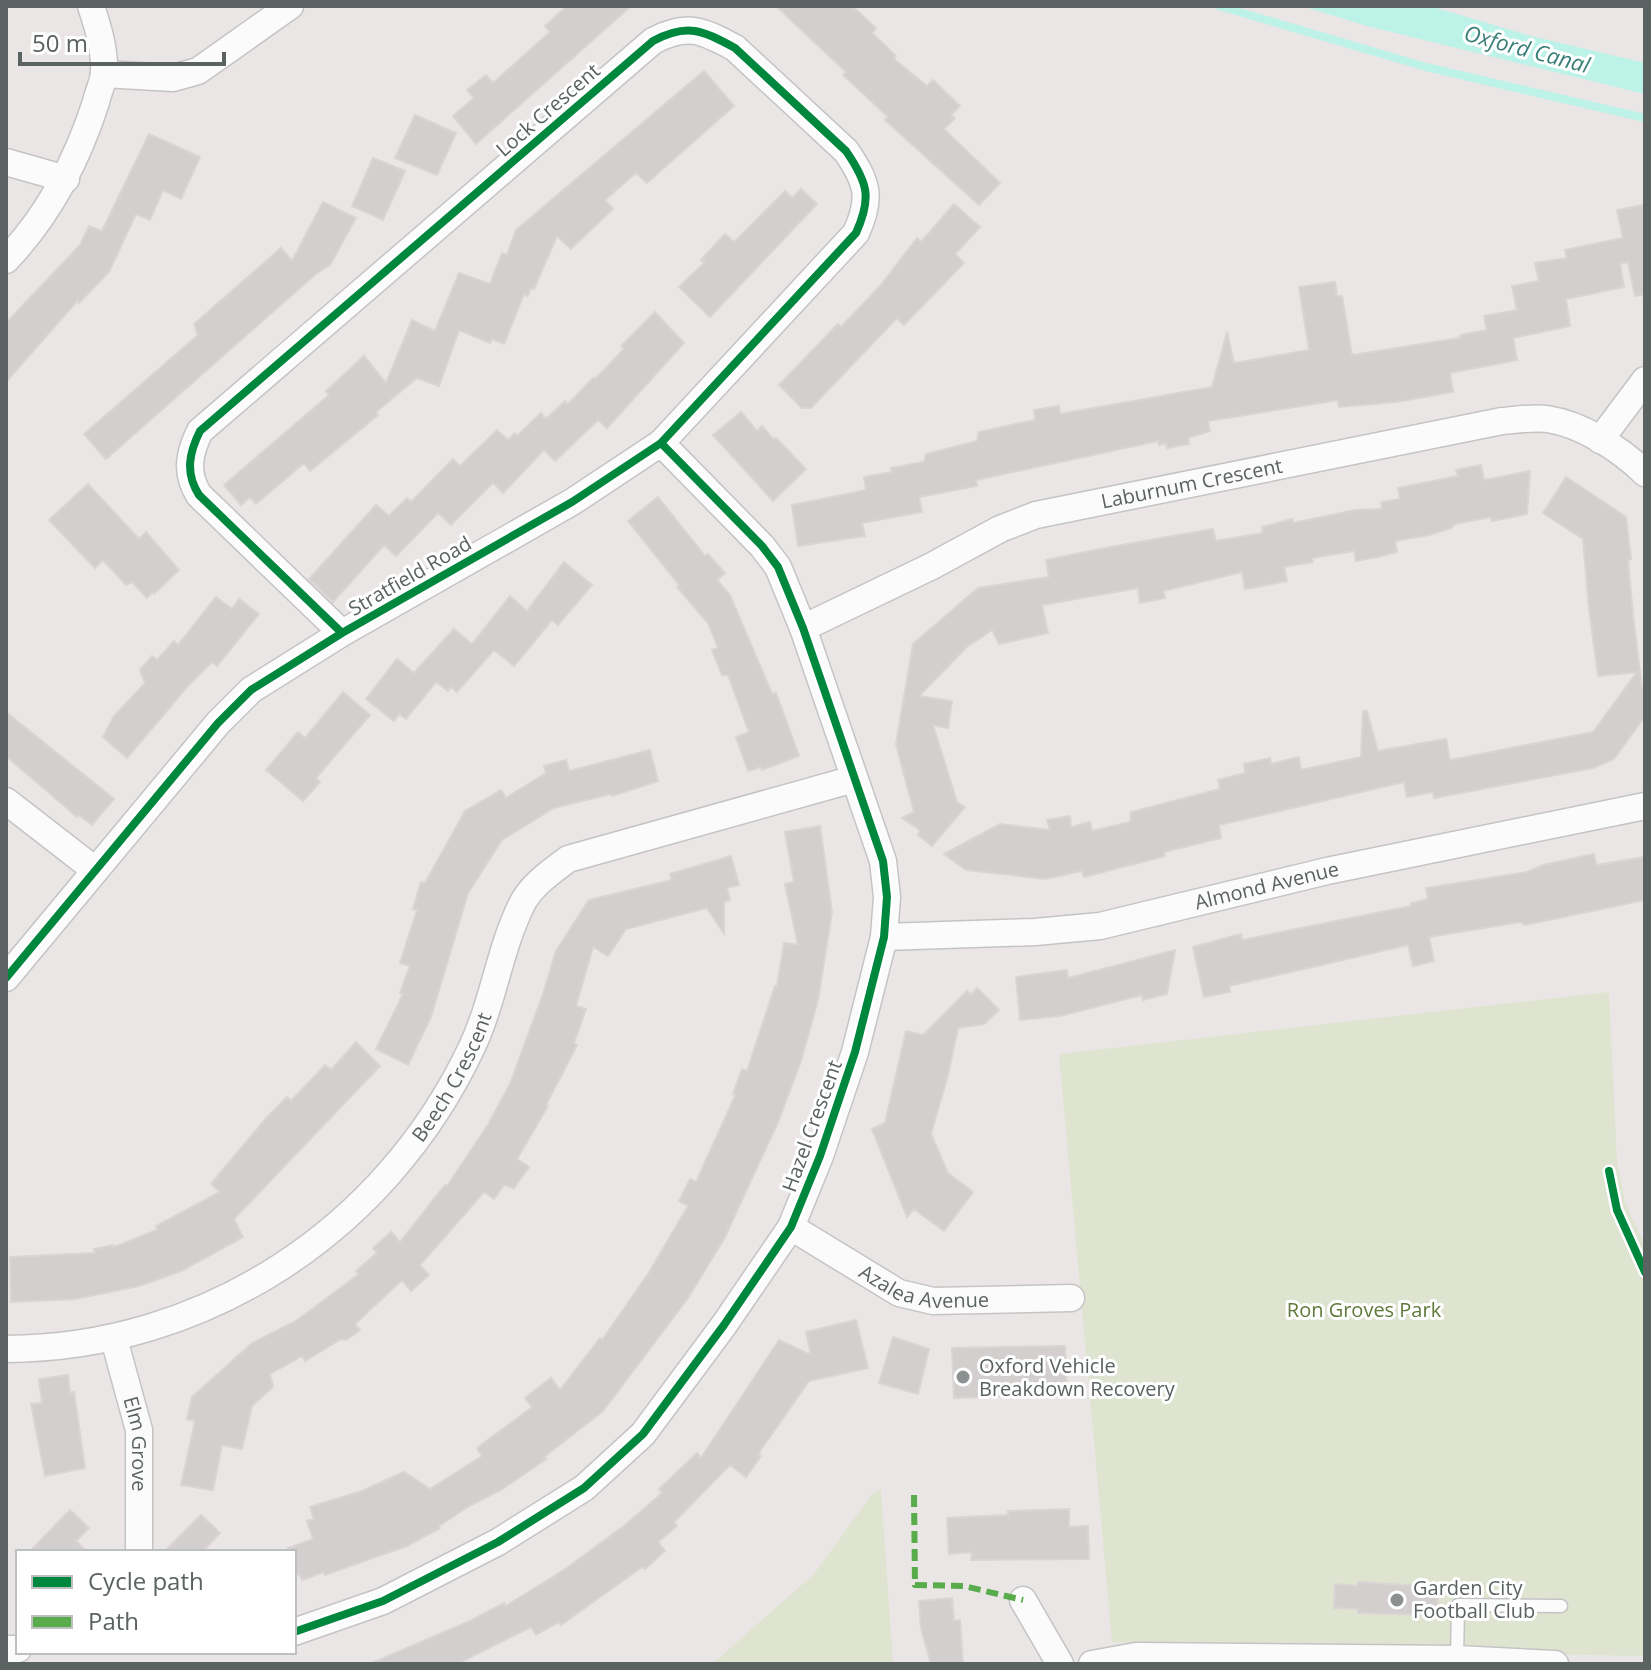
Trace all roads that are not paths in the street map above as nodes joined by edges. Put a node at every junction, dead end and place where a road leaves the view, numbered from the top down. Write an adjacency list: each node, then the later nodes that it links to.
1 (91, 6): 3 (street)
2 (290, 6): 3 (street)
3 (104, 74): 5 (street)
4 (6, 162): 5 (street)
5 (66, 179): 6 (street)
6 (6, 260)
7 (1645, 380): 8 (street)
8 (1600, 440): 10 (street, Laburnum Crescent); 11 (street, Laburnum Crescent)
9 (661, 443): 11 (street, Hazel Crescent); 12 (street, Stratfield Road); 12 (street, Lock Crescent)
10 (1645, 473)
11 (803, 628): 13 (street, Hazel Crescent)
12 (342, 633): 16 (street, Stratfield Road)
13 (854, 779): 17 (street, Hazel Crescent); 21 (street, Beech Crescent)
14 (6, 801): 16 (street)
15 (1645, 806): 17 (street, Almond Avenue)
16 (95, 870): 18 (street, Stratfield Road)
17 (884, 937): 19 (street, Hazel Crescent)
18 (6, 978)
19 (791, 1227): 20 (street, Azalea Avenue); 26 (street, Hazel Crescent)
20 (1071, 1298)
21 (114, 1339): 22 (street, Beech Crescent); 23 (street, Elm Grove)
22 (6, 1349)
23 (139, 1550)
24 (1023, 1600): 29 (street)
25 (1561, 1606): 27 (lane)
26 (296, 1631)
27 (1457, 1659): 28 (street); 31 (street)
28 (1348, 1662): 30 (street)
29 (1060, 1664)
30 (1092, 1664)
31 (1555, 1664)

